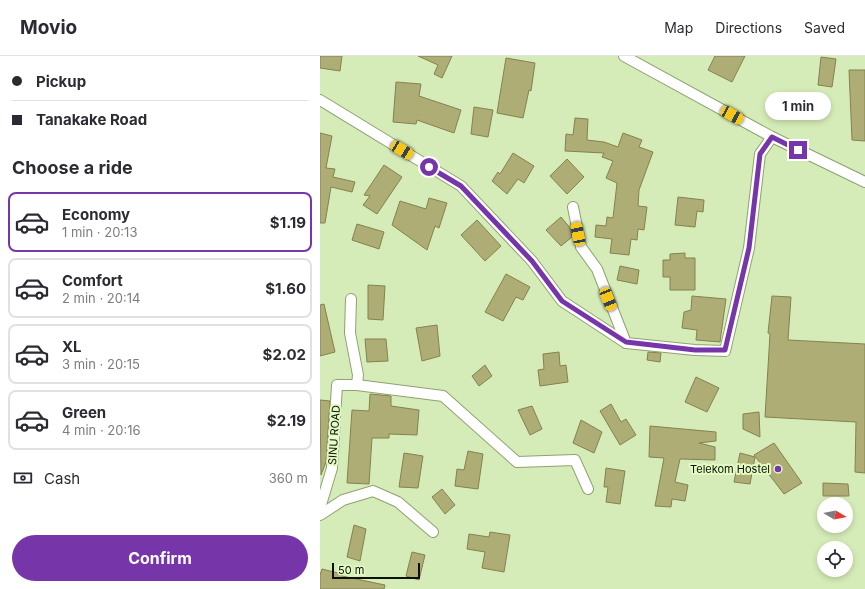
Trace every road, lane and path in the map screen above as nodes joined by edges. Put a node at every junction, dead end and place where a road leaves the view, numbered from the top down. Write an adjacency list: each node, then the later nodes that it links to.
1 (624, 56): 3 (street)
2 (320, 100): 7 (street)
3 (772, 137): 4 (street); 7 (street)
4 (865, 182)
5 (573, 207): 7 (street)
6 (351, 299): 8 (street)
7 (626, 342)
8 (357, 385): 9 (street); 10 (street, SINU ROAD)
9 (588, 489)
10 (320, 508)
11 (320, 515): 12 (street)
12 (433, 532)

